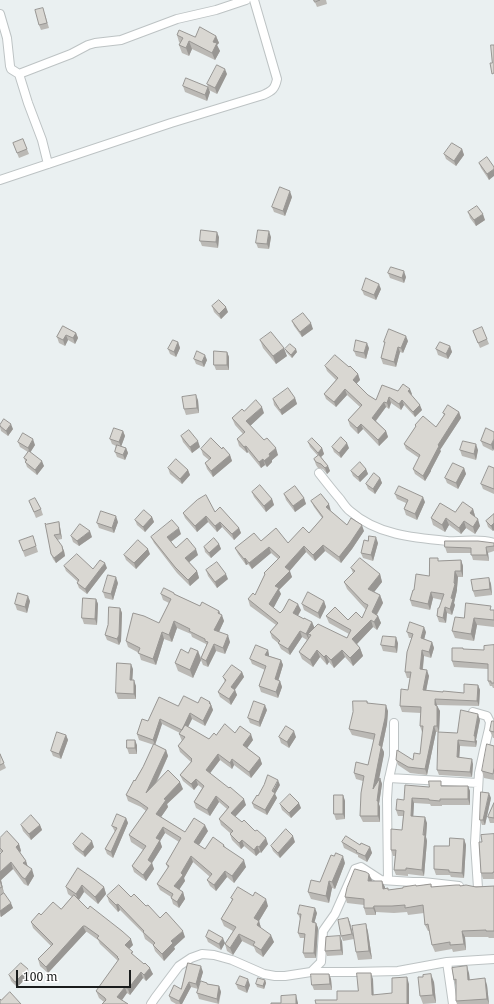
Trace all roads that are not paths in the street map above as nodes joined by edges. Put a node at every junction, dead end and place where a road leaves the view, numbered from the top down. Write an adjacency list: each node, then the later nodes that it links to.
1 (246, 0): 4 (street)
2 (254, 0): 5 (street)
3 (0, 14): 4 (street)
4 (19, 74): 5 (street)
5 (48, 164): 6 (street)
6 (0, 180)
7 (319, 473): 8 (street)
8 (494, 543)
9 (473, 712): 12 (street)
10 (394, 723): 11 (street)
11 (389, 778): 12 (street); 13 (street)
12 (478, 783): 13 (street)
13 (388, 880): 16 (street)
14 (494, 958): 15 (street)
15 (447, 962): 16 (street); 18 (street)
16 (311, 972): 17 (street)
17 (151, 1004)
18 (453, 1004)

